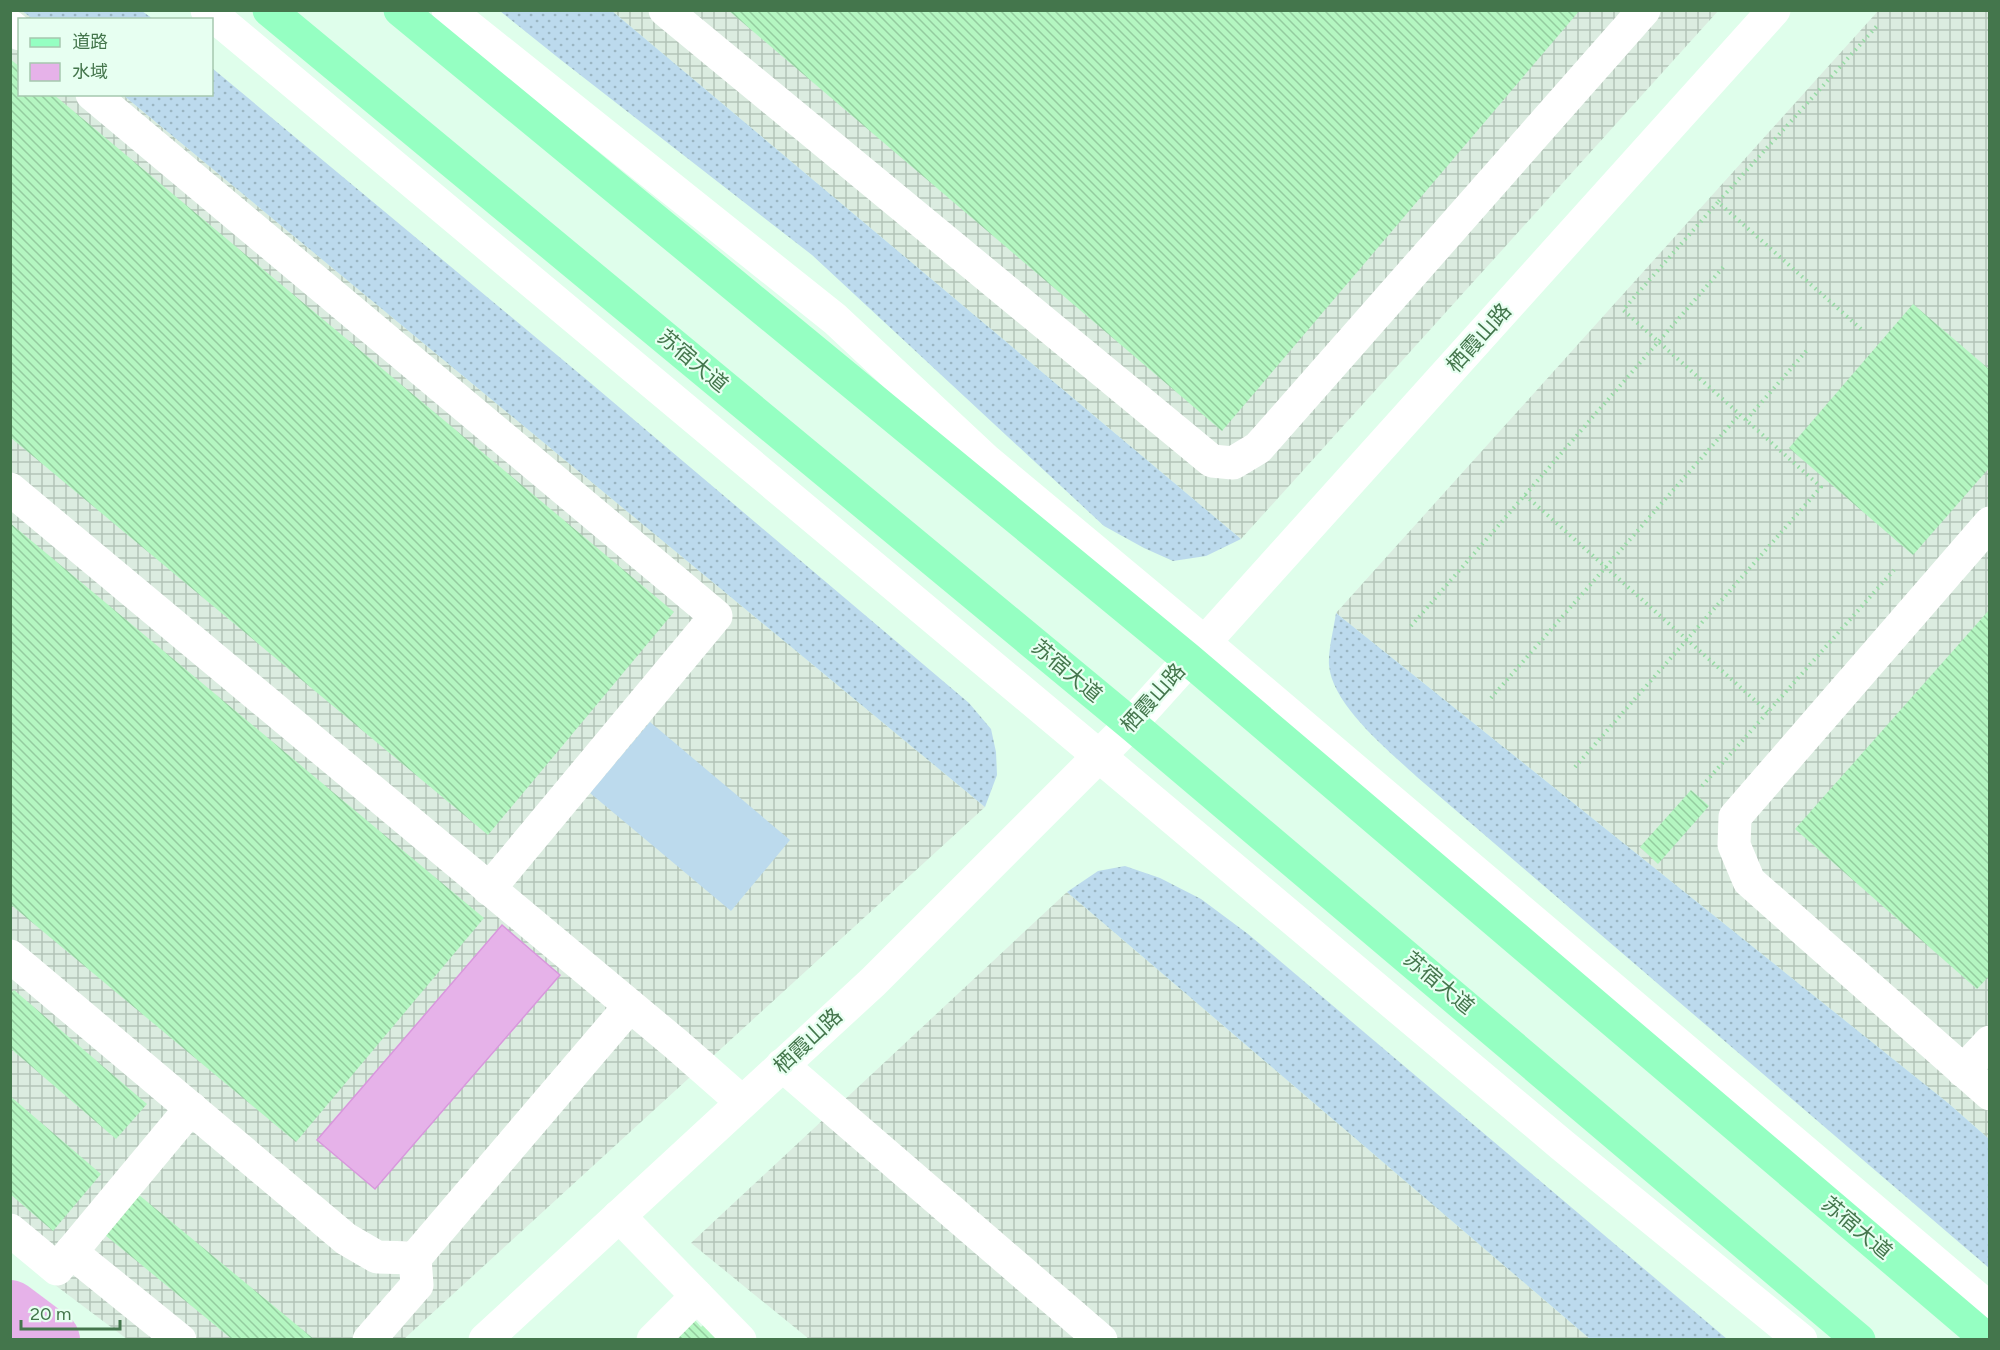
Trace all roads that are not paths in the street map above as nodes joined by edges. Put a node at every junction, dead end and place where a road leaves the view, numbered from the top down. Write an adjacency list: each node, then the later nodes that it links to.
1 (207, 10): 13 (street)
2 (269, 10): 12 (main road, 苏宿大道)
3 (400, 10): 11 (main road, 苏宿大道)
4 (448, 10): 11 (street)
5 (665, 10): 6 (street)
6 (1644, 10)
7 (1774, 10): 11 (street, 栖霞山路)
8 (94, 96): 14 (street)
9 (10, 489): 14 (street)
10 (1989, 523): 19 (street)
11 (1196, 651): 12 (street, 栖霞山路); 28 (street); 37 (main road, 苏宿大道)
12 (1131, 724): 13 (street, 栖霞山路); 36 (main road, 苏宿大道)
13 (1099, 756): 18 (street, 栖霞山路); 35 (street)
14 (489, 889): 16 (street)
15 (10, 956): 22 (street)
16 (630, 1006): 21 (street); 26 (street)
17 (1989, 1042): 19 (street)
18 (782, 1065): 21 (street, 栖霞山路); 34 (street)
19 (1964, 1071): 20 (street)
20 (1989, 1094)
21 (742, 1102): 23 (street, 栖霞山路)
22 (191, 1108): 25 (street); 26 (street)
23 (618, 1216): 27 (street); 31 (street, 栖霞山路)
24 (10, 1230): 25 (street)
25 (71, 1252): 29 (street)
26 (415, 1258): 30 (street)
27 (697, 1296): 32 (street); 33 (street)
28 (1989, 1309)
29 (180, 1340)
30 (369, 1340)
31 (484, 1340)
32 (653, 1340)
33 (740, 1340)
34 (1101, 1340)
35 (1801, 1340)
36 (1859, 1340)
37 (1988, 1340)

